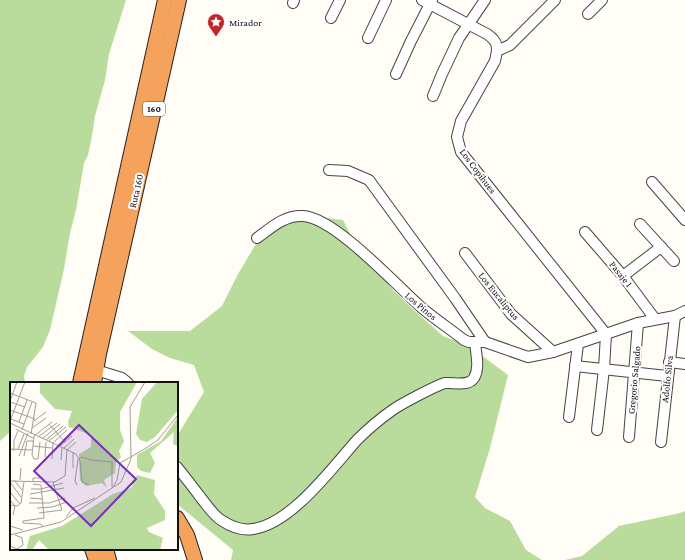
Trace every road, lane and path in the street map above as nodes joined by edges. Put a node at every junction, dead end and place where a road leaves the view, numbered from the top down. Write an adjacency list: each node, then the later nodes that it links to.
1 (165, 0): 42 (highway, Ruta 160 / 160)
2 (179, 0): 41 (highway, Ruta 160 / 160)
3 (340, 0): 10 (street)
4 (386, 0): 12 (street)
5 (485, 0): 11 (street)
6 (555, 0): 13 (street)
7 (602, 0): 9 (street)
8 (428, 1): 11 (street); 14 (street)
9 (588, 14)
10 (331, 18)
11 (469, 24): 13 (street); 15 (street)
12 (368, 38)
13 (497, 51): 30 (street, Los Copihues)
14 (396, 74)
15 (433, 96)
16 (329, 170): 32 (street)
17 (652, 182): 18 (street)
18 (685, 220)
19 (640, 224): 22 (street)
20 (586, 232): 25 (street, Pasaje 1)
21 (257, 238): 31 (street, Los Pinos)
22 (661, 247): 24 (street); 25 (street)
23 (465, 253): 34 (street, Los Eucaliptus)
24 (674, 261)
25 (623, 276): 28 (street, Pasaje 1)
26 (685, 311): 27 (street, Los Pinos)
27 (674, 316): 28 (street, Los Pinos); 35 (street, Adolfo Silva)
28 (655, 319): 29 (street, Los Pinos)
29 (638, 323): 30 (street, Los Pinos); 39 (street, Gregorio Salgado)
30 (606, 334): 33 (street, Los Pinos); 38 (street)
31 (475, 342): 32 (street, Los Pinos); 48 (street)
32 (485, 342): 34 (street, Los Pinos)
33 (578, 344): 34 (street, Los Pinos); 37 (street)
34 (553, 352)
35 (669, 362): 36 (street); 40 (street, Adolfo Silva)
36 (685, 364)
37 (575, 366): 38 (street); 44 (street)
38 (604, 369): 39 (street); 45 (street)
39 (635, 372): 40 (street); 46 (street, Gregorio Salgado)
40 (667, 376): 47 (street, Adolfo Silva)
41 (96, 379): 43 (street)
42 (80, 382)
43 (127, 382)
44 (568, 417)
45 (597, 430)
46 (629, 437)
47 (661, 442)
48 (178, 468)
49 (178, 520): 54 (highway)
50 (92, 550): 52 (highway)
51 (106, 550): 53 (highway)
52 (96, 560)
53 (109, 560)
54 (195, 560)

